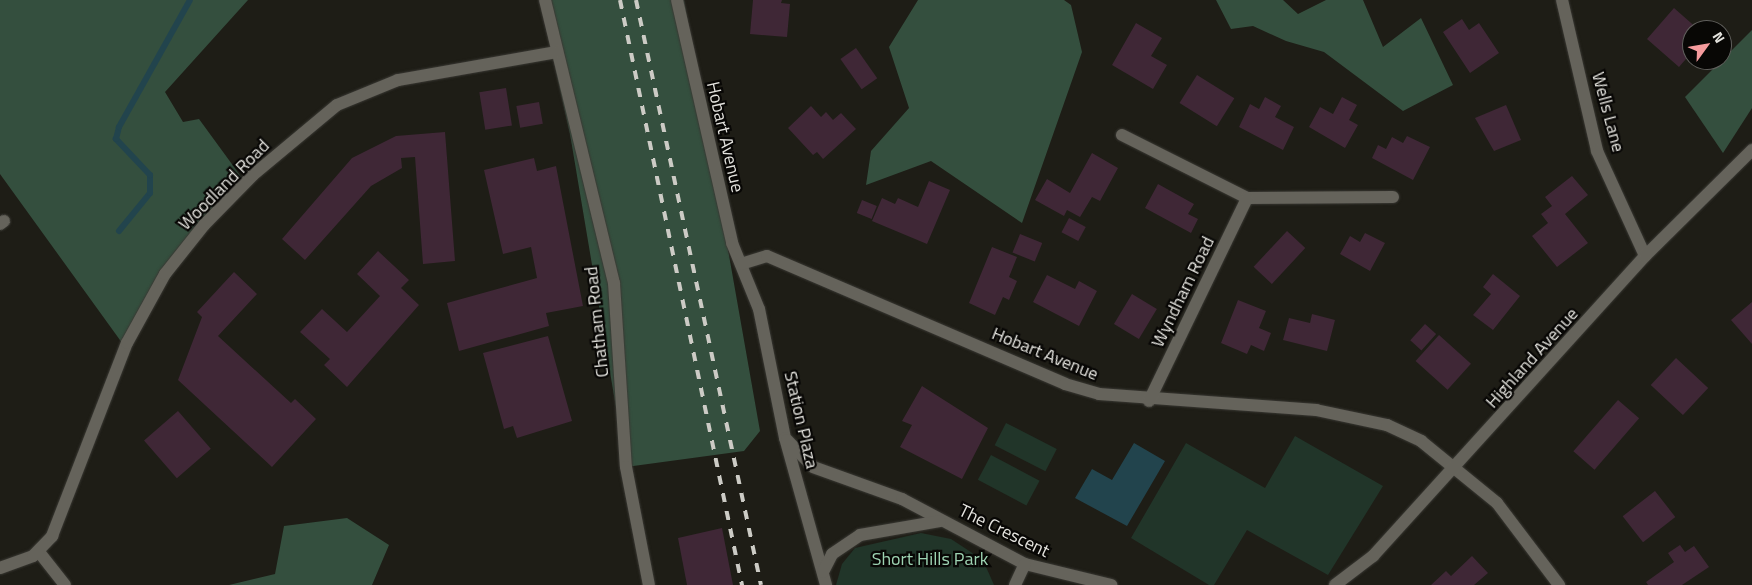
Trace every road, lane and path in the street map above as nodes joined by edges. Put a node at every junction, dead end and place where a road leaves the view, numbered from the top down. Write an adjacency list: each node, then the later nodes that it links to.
1 (545, 0): 4 (street, Chatham Road)
2 (677, 0): 10 (street, Hobart Avenue)
3 (1562, 0): 9 (street, Wells Lane)
4 (556, 52): 15 (street, Woodland Road); 20 (street, Chatham Road)
5 (1122, 135): 8 (street)
6 (1752, 150): 9 (street, Highland Avenue)
7 (1393, 197): 8 (street)
8 (1247, 198): 11 (street, Wyndham Road)
9 (1645, 256): 13 (street, Highland Avenue)
10 (742, 264): 11 (street, Hobart Avenue); 12 (street, Station Plaza)
11 (1149, 401): 13 (street, Hobart Avenue)
12 (785, 438): 14 (street, The Crescent); 18 (street, Station Plaza)
13 (1457, 468): 24 (street, Highland Avenue); 25 (street, Hobart Avenue)
14 (940, 521): 16 (street, The Crescent); 18 (street, The Crescent)
15 (39, 552): 17 (street); 19 (street)
16 (1025, 564): 22 (street); 23 (street, The Crescent)
17 (0, 568)
18 (822, 572): 21 (street, Station Plaza)
19 (66, 585)
20 (649, 585)
21 (826, 585)
22 (1015, 585)
23 (1111, 585)
24 (1335, 585)
25 (1559, 585)

